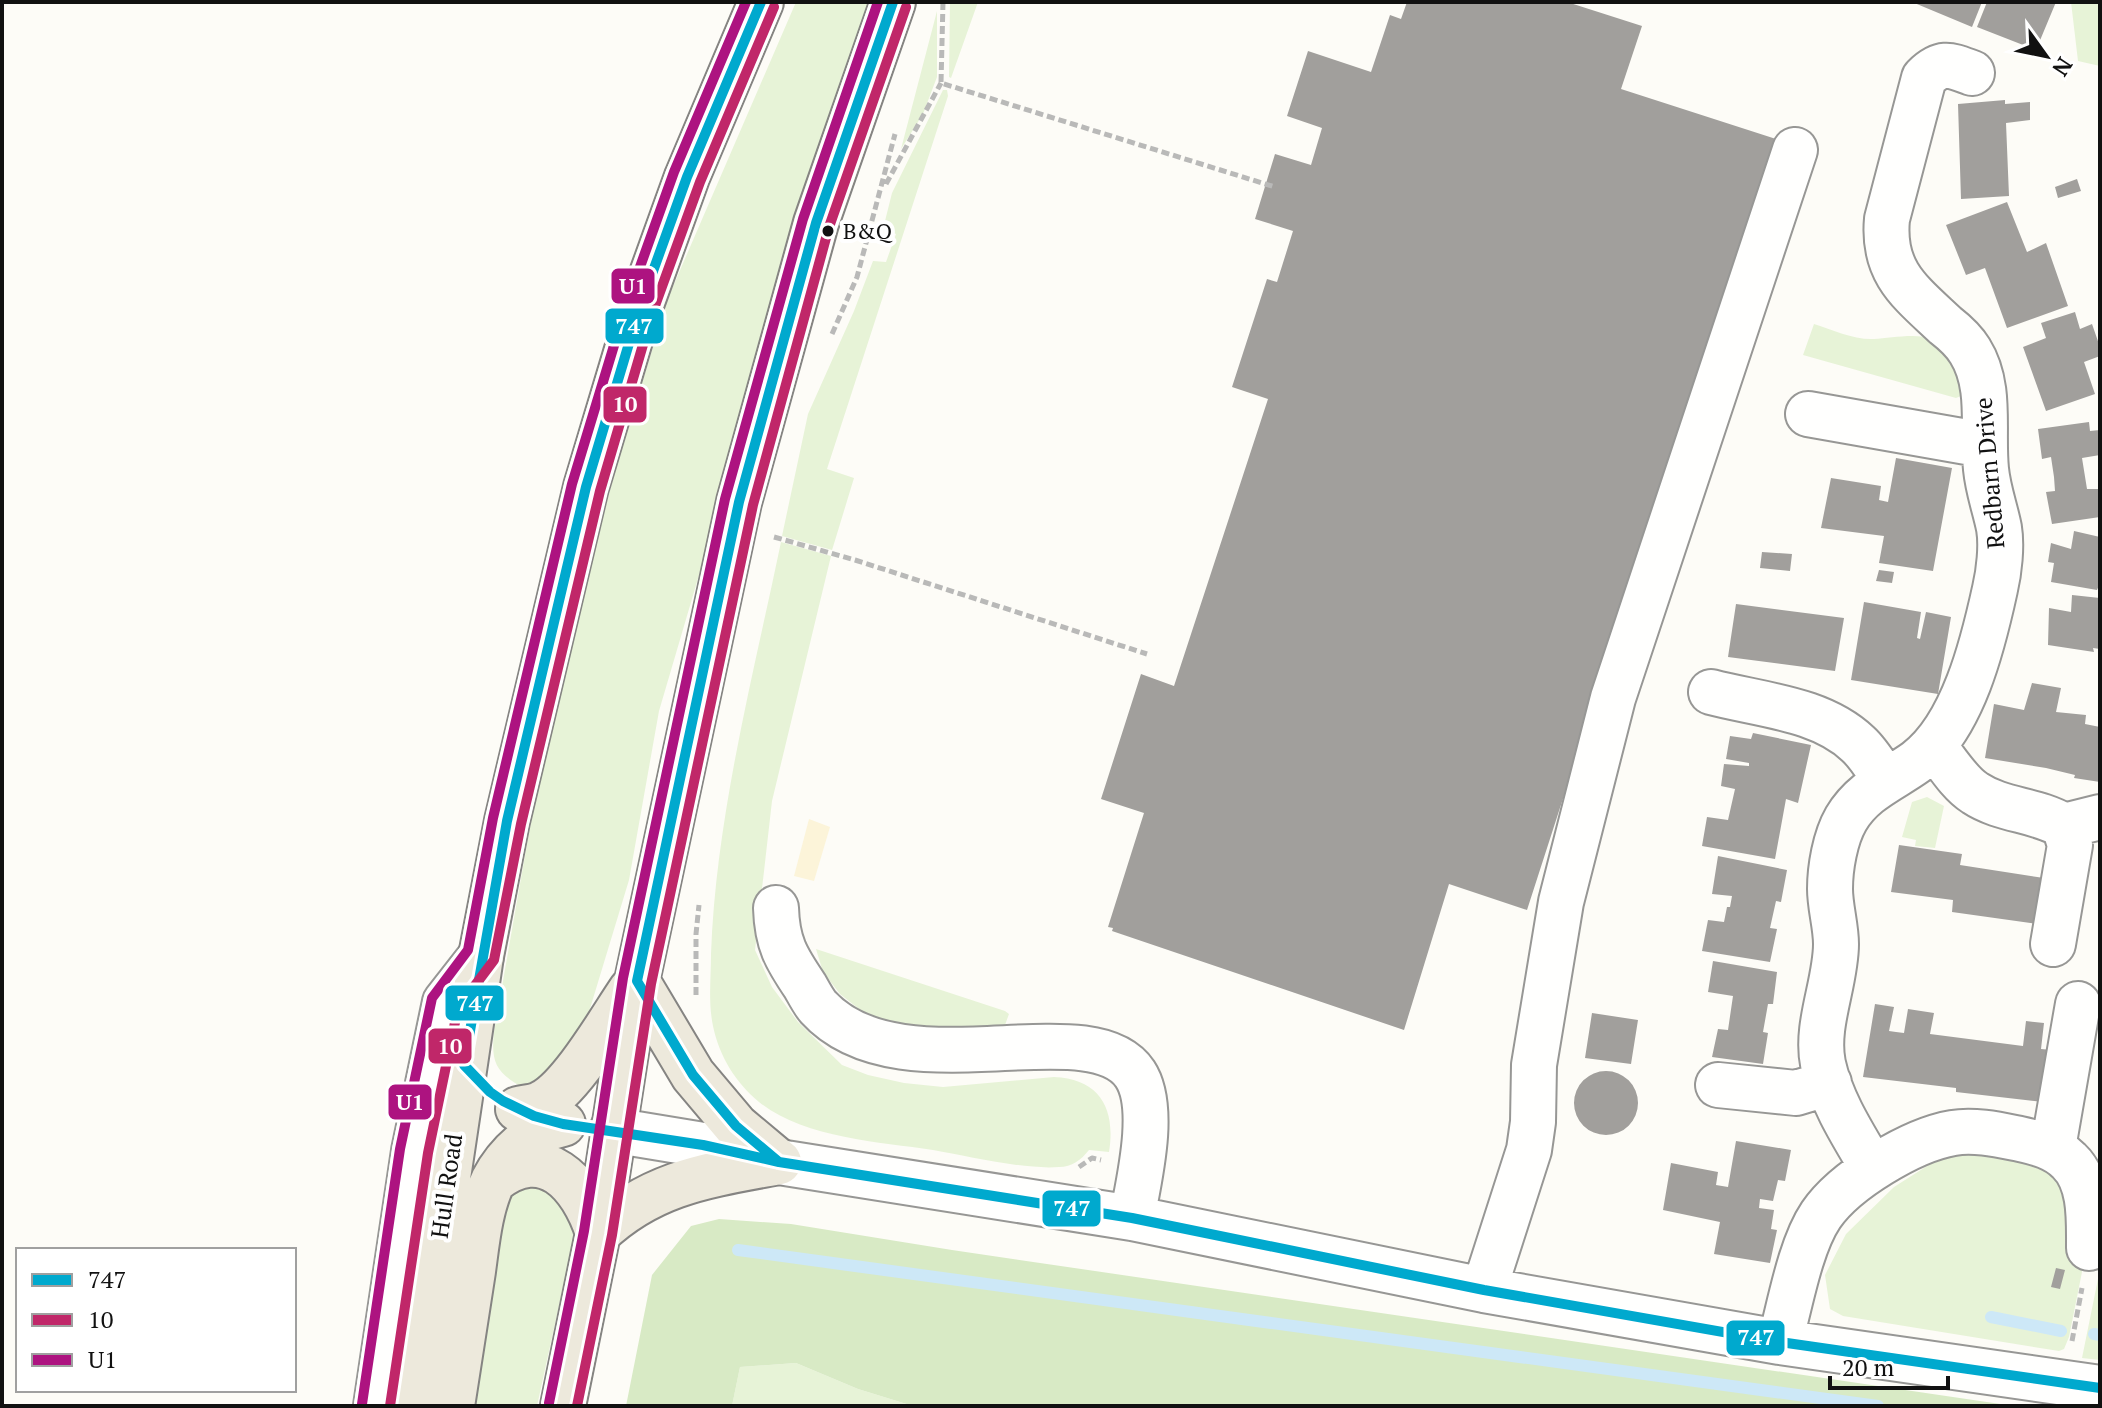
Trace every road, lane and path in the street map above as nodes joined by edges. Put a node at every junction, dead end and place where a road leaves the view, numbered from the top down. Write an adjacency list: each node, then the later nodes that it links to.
1 (761, 2): 22 (main road, Hull Road)
2 (893, 2): 23 (main road)
3 (943, 2): 5 (path)
4 (1972, 73): 12 (street, Redbarn Drive)
5 (941, 83): 8 (path); 9 (path)
6 (896, 130): 9 (path)
7 (1795, 150): 39 (street)
8 (1275, 187)
9 (882, 192): 10 (path)
10 (831, 336)
11 (1808, 414): 12 (street)
12 (1984, 445): 16 (street, Redbarn Drive)
13 (770, 536): 14 (path)
14 (1147, 654)
15 (1711, 692): 17 (street)
16 (1934, 746): 17 (street, Redbarn Drive); 18 (street)
17 (1885, 780): 27 (street, Redbarn Drive)
18 (2082, 822): 21 (street)
19 (700, 903): 24 (path)
20 (776, 908): 36 (street)
21 (2053, 944)
22 (481, 956): 26 (main road, Hull Road); 42 (street)
23 (637, 981): 29 (main road); 31 (main road); 33 (main road)
24 (696, 1002)
25 (2078, 1004): 32 (street)
26 (464, 1065): 29 (main road); 43 (main road, Hull Road)
27 (1829, 1083): 28 (street); 34 (street, Redbarn Drive)
28 (1718, 1085)
29 (518, 1109): 30 (main road)
30 (563, 1124): 31 (main road); 35 (main road)
31 (612, 1130): 33 (street); 37 (main road)
32 (2053, 1148): 34 (street); 38 (street)
33 (779, 1162): 36 (street); 37 (main road)
34 (1872, 1167): 40 (street)
35 (493, 1181): 37 (main road); 44 (main road)
36 (1132, 1218): 39 (street)
37 (598, 1233): 45 (main road)
38 (2089, 1248): 41 (path)
39 (1484, 1290): 40 (street)
40 (1780, 1342): 41 (street)
41 (2082, 1385)
42 (376, 1406)
43 (414, 1406)
44 (452, 1406)
45 (563, 1406)

